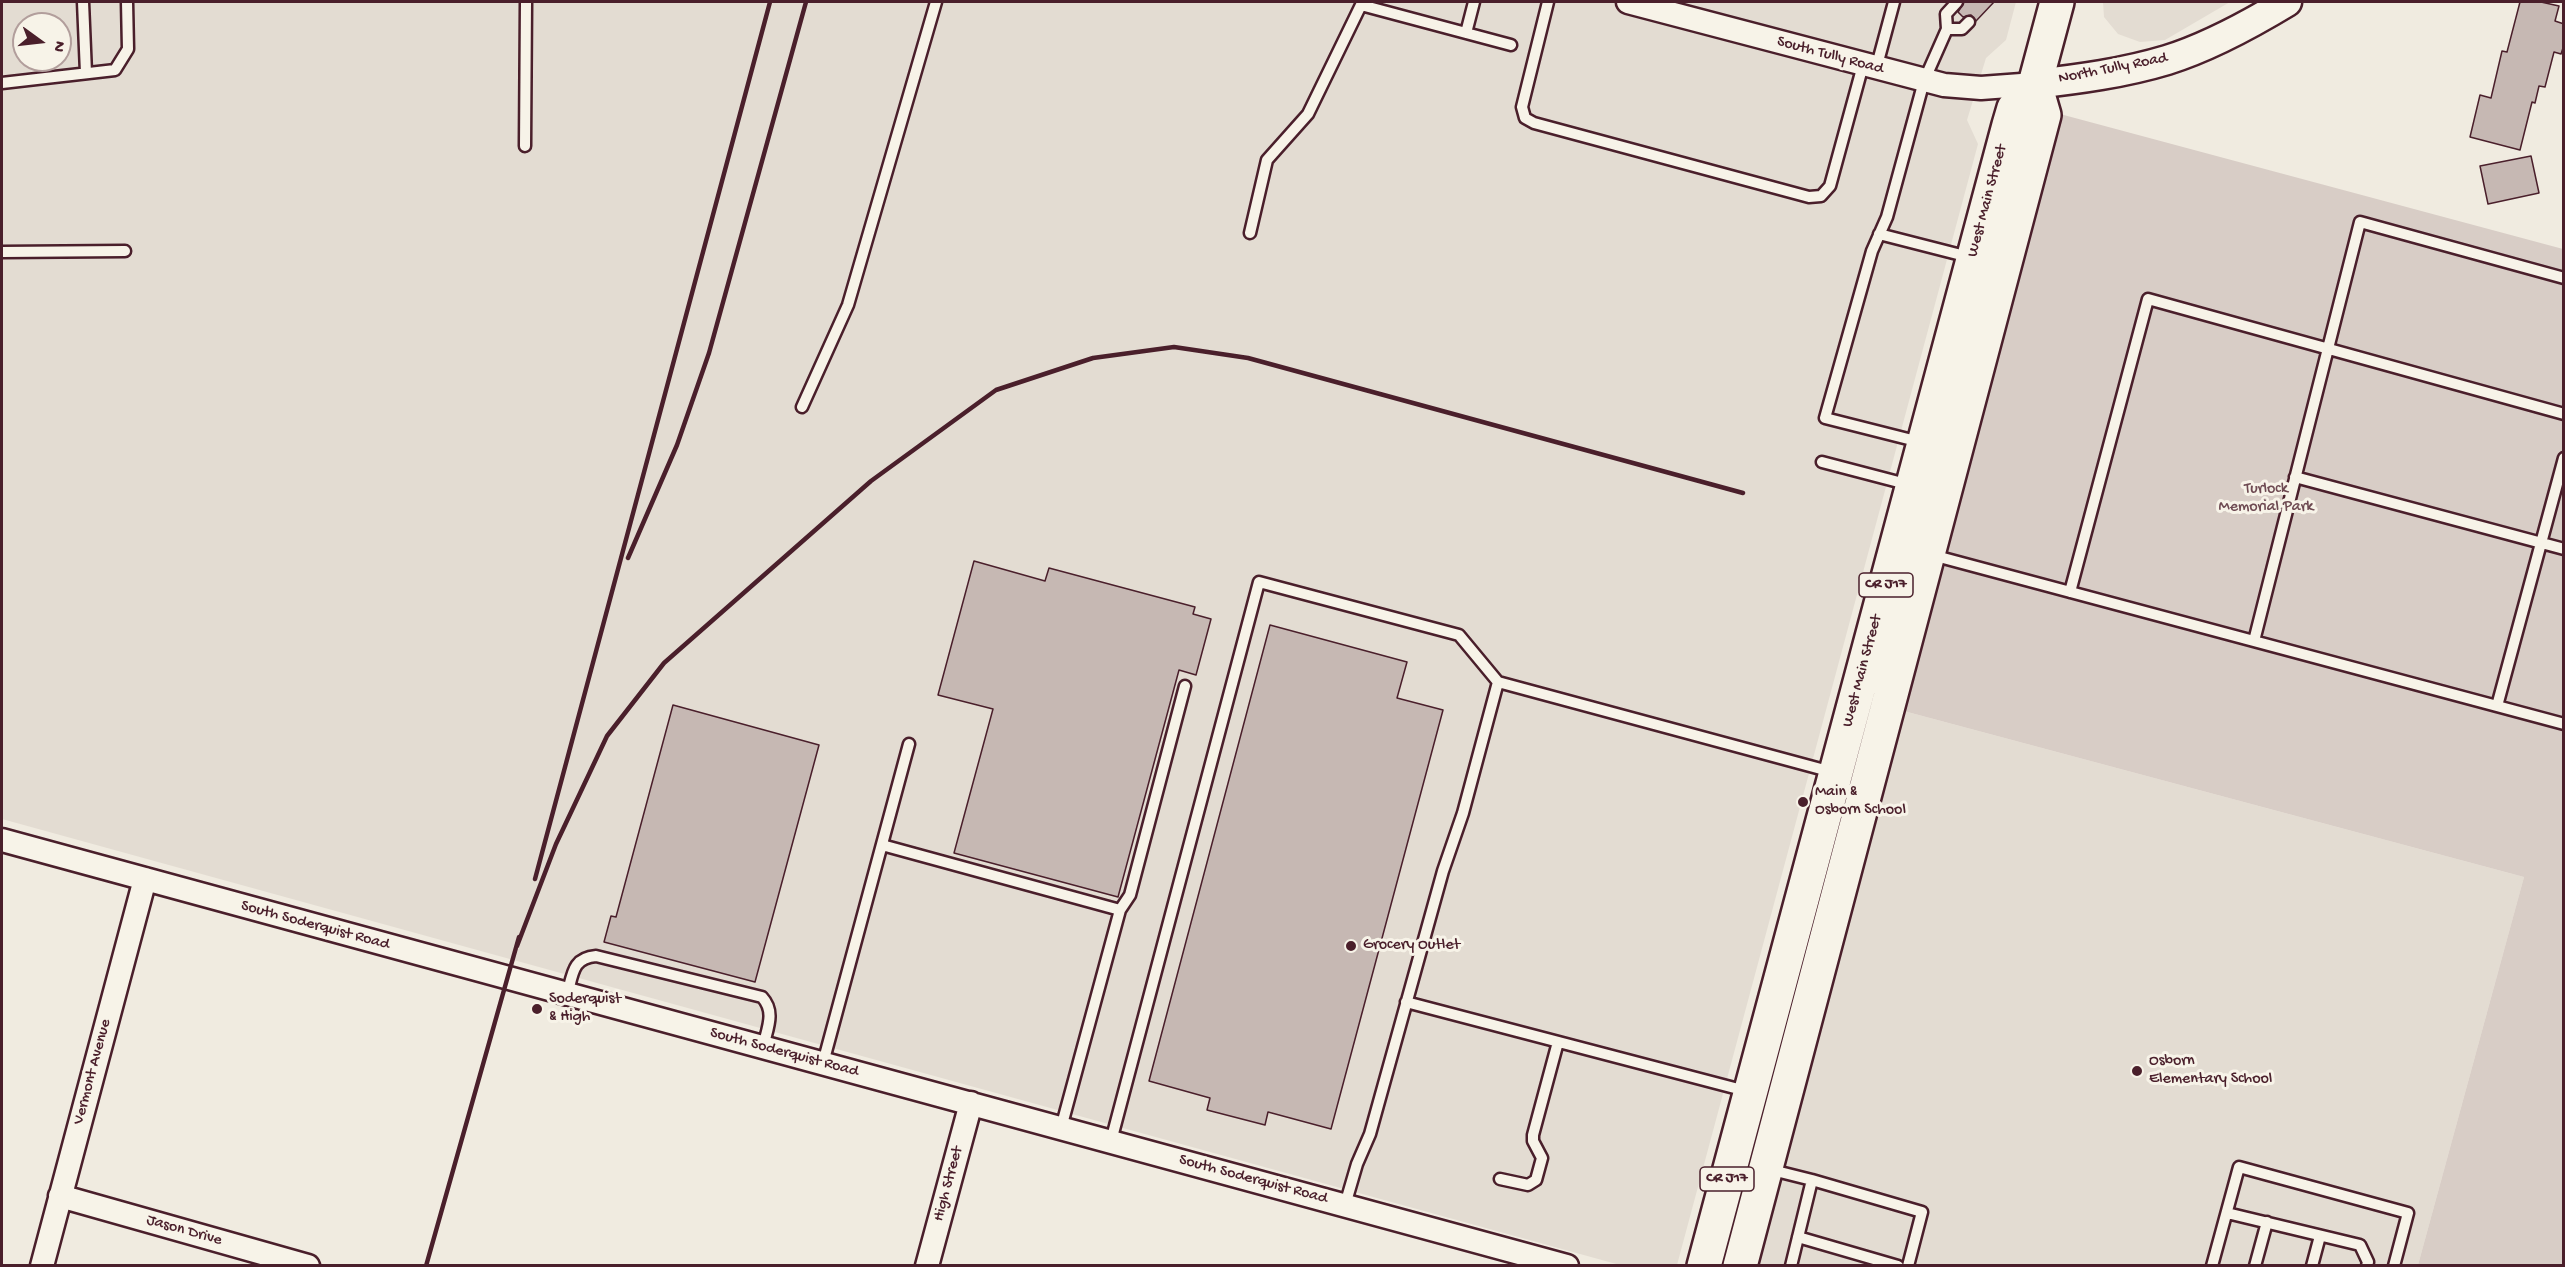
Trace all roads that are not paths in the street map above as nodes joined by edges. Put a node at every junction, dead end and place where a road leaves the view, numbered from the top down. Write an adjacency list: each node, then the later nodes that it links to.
1 (83, 2): 18 (lane)
2 (127, 2): 18 (lane)
3 (526, 2): 22 (lane)
4 (936, 2): 30 (lane)
5 (1474, 2): 15 (lane)
6 (1548, 2): 17 (lane)
7 (1628, 2): 17 (street, South Tully Road)
8 (1894, 2): 17 (lane)
9 (1957, 2): 14 (lane)
10 (2057, 2): 21 (main road, West Main Street / CR J17)
11 (2287, 2): 21 (street, North Tully Road)
12 (1362, 3): 15 (lane); 23 (lane)
13 (1969, 22): 14 (lane)
14 (1947, 29): 19 (lane)
15 (1466, 33): 16 (lane)
16 (1511, 45)
17 (1869, 67): 19 (street, South Tully Road)
18 (86, 73): 20 (lane)
19 (1924, 81): 21 (street, South Tully Road); 24 (lane)
20 (2, 83)
21 (2035, 84): 27 (main road, West Main Street / CR J17); 36 (main road, West Main Street / CR J17)
22 (525, 146)
23 (1250, 233)
24 (1880, 234): 27 (lane); 32 (lane)
25 (125, 251): 26 (lane)
26 (2, 252)
27 (1972, 258): 32 (main road, West Main Street / CR J17)
28 (2564, 278): 29 (lane)
29 (2328, 349): 31 (lane); 35 (lane); 40 (lane)
30 (802, 407)
31 (2564, 414)
32 (1923, 443): 36 (main road, West Main Street / CR J17)
33 (2564, 458): 37 (lane)
34 (1822, 462): 36 (lane)
35 (2295, 477): 37 (lane); 41 (lane)
36 (1928, 490): 39 (main road, West Main Street / CR J17); 47 (main road, West Main Street / CR J17)
37 (2541, 543): 38 (lane); 44 (lane)
38 (2564, 549)
39 (1929, 554): 40 (lane); 61 (main road, West Main Street / CR J17)
40 (2070, 592): 41 (lane)
41 (2254, 641): 44 (lane)
42 (1498, 682): 47 (lane); 53 (lane); 60 (lane)
43 (1185, 686): 51 (lane)
44 (2497, 706): 45 (lane)
45 (2564, 724)
46 (909, 744): 49 (lane)
47 (1835, 773): 57 (main road, West Main Street / CR J17)
48 (2, 840): 50 (street, South Soderquist Road)
49 (882, 845): 51 (lane); 56 (lane)
50 (145, 879): 52 (street, South Soderquist Road); 64 (street, Vermont Avenue)
51 (1120, 910): 59 (lane)
52 (567, 995): 55 (street, South Soderquist Road); 55 (lane)
53 (1406, 1002): 54 (lane); 65 (lane)
54 (1558, 1042): 57 (lane); 62 (lane)
55 (763, 1047): 56 (street, South Soderquist Road)
56 (823, 1063): 58 (street, South Soderquist Road)
57 (1749, 1092): 74 (main road, West Main Street / CR J17)
58 (971, 1103): 59 (street, South Soderquist Road); 73 (street, High Street)
59 (1061, 1128): 60 (street, South Soderquist Road)
60 (1111, 1141): 65 (street, South Soderquist Road)
61 (1766, 1168): 63 (lane); 75 (main road, West Main Street / CR J17)
62 (1500, 1179)
63 (1812, 1180): 69 (lane); 78 (lane)
64 (60, 1196): 71 (street, Vermont Avenue); 72 (street, Jason Drive)
65 (1345, 1205): 70 (street, South Soderquist Road)
66 (2227, 1213): 67 (lane); 79 (lane); 83 (lane)
67 (2267, 1222): 68 (lane); 80 (lane)
68 (2320, 1236): 81 (lane); 82 (lane)
69 (1798, 1237): 76 (lane); 77 (lane)
70 (1555, 1264)
71 (42, 1266)
72 (308, 1266)
73 (927, 1266)
74 (1704, 1266)
75 (1740, 1266)
76 (1791, 1266)
77 (1898, 1266)
78 (1908, 1266)
79 (2212, 1266)
80 (2255, 1266)
81 (2312, 1266)
82 (2367, 1266)
83 (2394, 1266)

